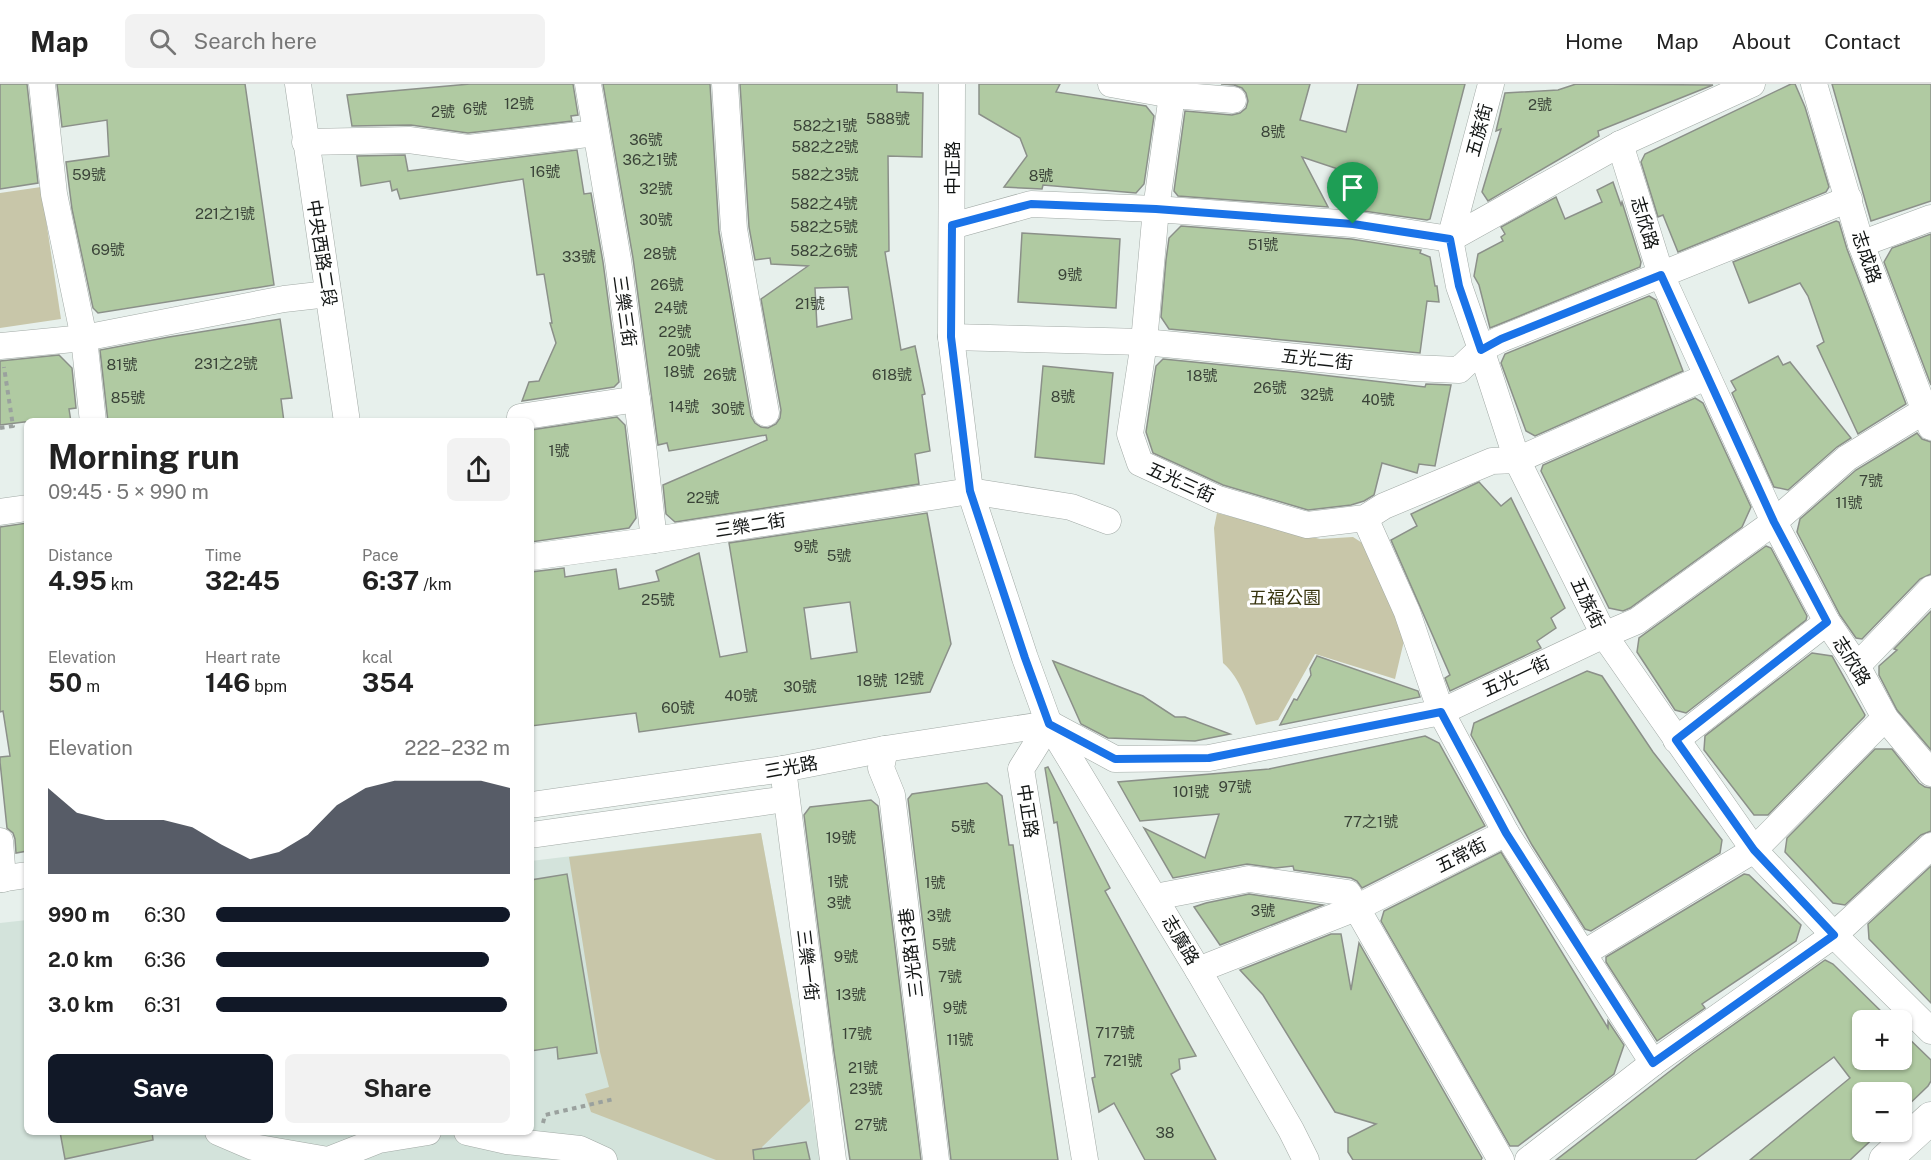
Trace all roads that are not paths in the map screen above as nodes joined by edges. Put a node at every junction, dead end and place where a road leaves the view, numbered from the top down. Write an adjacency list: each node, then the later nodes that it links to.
1 (42, 84): 24 (street)
2 (298, 84): 13 (street, 中央西路二段)
3 (588, 84): 12 (street, 三樂三街)
4 (725, 84): 30 (street)
5 (952, 84): 18 (street, 中正路)
6 (1111, 84): 10 (street)
7 (1491, 84): 19 (street, 五族街)
8 (1752, 84): 14 (street)
9 (1814, 84): 15 (street, 志成路)
10 (1172, 94): 11 (street); 16 (street, 五光三街)
11 (1233, 100)
12 (596, 133): 13 (street); 29 (street, 三樂三街)
13 (305, 142): 22 (street, 中央西路二段)
14 (1620, 144): 19 (street); 21 (street, 志欣路)
15 (1849, 199): 20 (street, 志成路); 21 (street, 五光二街)
16 (1156, 209): 18 (street); 19 (street); 25 (street, 五光三街)
17 (1931, 218): 20 (street)
18 (952, 225): 23 (street, 中正路)
19 (1450, 239): 27 (street, 五族街)
20 (1861, 244): 34 (street, 志成路)
21 (1661, 275): 27 (street, 五光二街); 28 (street, 志欣路)
22 (328, 294): 24 (street); 33 (street, 中央西路二段)
23 (951, 337): 25 (street, 五光二街); 36 (street, 中正路)
24 (84, 338): 26 (street); 32 (street)
25 (1144, 342): 27 (street, 五光二街); 39 (street, 五光三街)
26 (0, 346)
27 (1481, 350): 35 (street, 五族街)
28 (1706, 377): 35 (street, 五光三街); 41 (street, 志欣路)
29 (637, 399): 31 (street); 42 (street, 三樂三街)
30 (766, 413)
31 (520, 417)
32 (93, 418)
33 (346, 418)
34 (1927, 419): 41 (street, 五光一街)
35 (1517, 460): 39 (street, 五光三街); 46 (street, 五族街)
36 (970, 491): 40 (street, 三樂二街); 42 (street, 三樂二街); 50 (street, 中正路)
37 (24, 508): 38 (street)
38 (0, 512)
39 (1365, 519): 48 (street, 五常街)
40 (1108, 521)
41 (1774, 522): 45 (street, 志欣路); 46 (street, 五光一街)
42 (654, 540): 43 (street, 三樂二街)
43 (534, 557)
44 (1931, 589): 47 (street)
45 (1827, 622): 47 (street, 志欣路); 51 (street)
46 (1604, 635): 48 (street, 五光一街); 51 (street, 五族街)
47 (1857, 666): 49 (street, 志欣路)
48 (1441, 712): 50 (street, 五光一街); 57 (street, 五常街)
49 (1886, 718): 54 (street, 志欣路); 61 (street)
50 (1049, 724): 52 (street, 三光路); 63 (street, 志廣路); 78 (street, 中正路)
51 (1676, 740): 61 (street, 五族街)
52 (885, 749): 53 (street, 三光路); 77 (street, 三光路13巷)
53 (783, 769): 56 (street, 三光路); 76 (street, 三樂一街)
54 (1931, 773)
55 (772, 801): 58 (street)
56 (534, 805)
57 (1506, 833): 64 (street, 五常街); 66 (street)
58 (534, 834)
59 (0, 841): 62 (street)
60 (1931, 846): 65 (street)
61 (1754, 850): 65 (street, 五族街); 66 (street)
62 (10, 878)
63 (1155, 897): 64 (street); 67 (street, 志廣路)
64 (1356, 908): 67 (street, 五常街); 80 (street)
65 (1834, 935): 68 (street, 五族街); 69 (street)
66 (1584, 953): 69 (street)
67 (1198, 970): 79 (street, 志廣路)
68 (1931, 1031)
69 (1653, 1063): 81 (street)
70 (1931, 1118): 82 (main road)
71 (225, 1135): 74 (street)
72 (480, 1135): 75 (street)
73 (379, 1136): 74 (street)
74 (328, 1160)
75 (604, 1160)
76 (833, 1160)
77 (936, 1160)
78 (1085, 1160)
79 (1306, 1160)
80 (1501, 1160)
81 (1528, 1160)
82 (1885, 1160)

